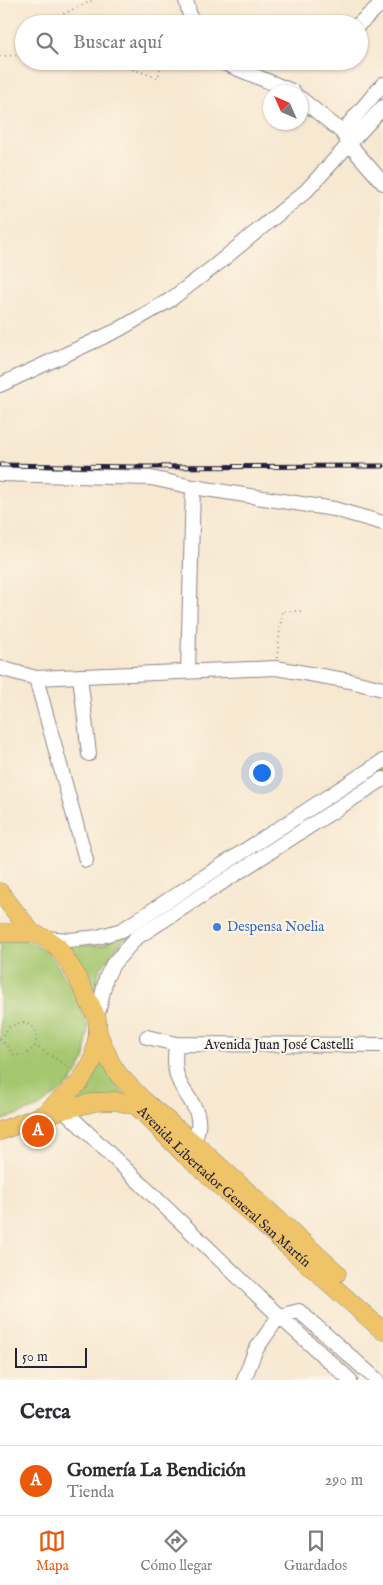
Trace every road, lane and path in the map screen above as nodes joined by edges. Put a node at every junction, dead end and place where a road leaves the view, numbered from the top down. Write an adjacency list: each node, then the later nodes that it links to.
1 (93, 0): 4 (path)
2 (186, 0): 5 (street)
3 (383, 2): 6 (street)
4 (61, 15)
5 (190, 15)
6 (368, 16)
7 (15, 55): 8 (path)
8 (0, 56)
9 (135, 70): 10 (path)
10 (160, 70)
11 (240, 70): 13 (street)
12 (383, 84): 16 (street)
13 (277, 85)
14 (308, 104): 16 (street)
15 (383, 107): 17 (street)
16 (342, 132): 17 (street)
17 (349, 144): 18 (street); 19 (street)
18 (383, 183)
19 (0, 385)
20 (0, 474): 21 (street)
21 (193, 487): 22 (street); 26 (street)
22 (383, 523)
23 (301, 611): 25 (path)
24 (0, 668): 28 (street)
25 (276, 668): 26 (street); 29 (street)
26 (188, 671): 27 (street)
27 (80, 676): 28 (street); 30 (street)
28 (36, 678): 33 (street)
29 (383, 689)
30 (89, 754)
31 (383, 761): 36 (street)
32 (383, 779): 37 (street)
33 (86, 860)
34 (0, 892): 36 (main road, Avenida Libertador General San Martín)
35 (0, 933): 36 (main road)
36 (38, 935): 37 (main road, Avenida Libertador General San Martín)
37 (97, 1025): 43 (main road); 47 (main road, Avenida Libertador General San Martín)
38 (147, 1037): 40 (street, Avenida Juan José Castelli)
39 (0, 1039): 42 (path); 42 (path)
40 (176, 1044): 41 (street, Avenida Juan José Castelli); 47 (street)
41 (383, 1045)
42 (36, 1046): 43 (path)
43 (83, 1077): 45 (main road)
44 (65, 1110): 45 (main road, Avenida Libertador General San Martín); 47 (main road, Avenida Libertador General San Martín); 49 (street)
45 (43, 1115): 46 (main road, Avenida Libertador General San Martín)
46 (0, 1130)
47 (189, 1148): 48 (main road, Avenida Libertador General San Martín); 50 (main road, Avenida Libertador General San Martín)
48 (383, 1315)
49 (279, 1316): 51 (street); 52 (street); 53 (street)
50 (383, 1331)
51 (244, 1380)
52 (348, 1380)
53 (377, 1380)

